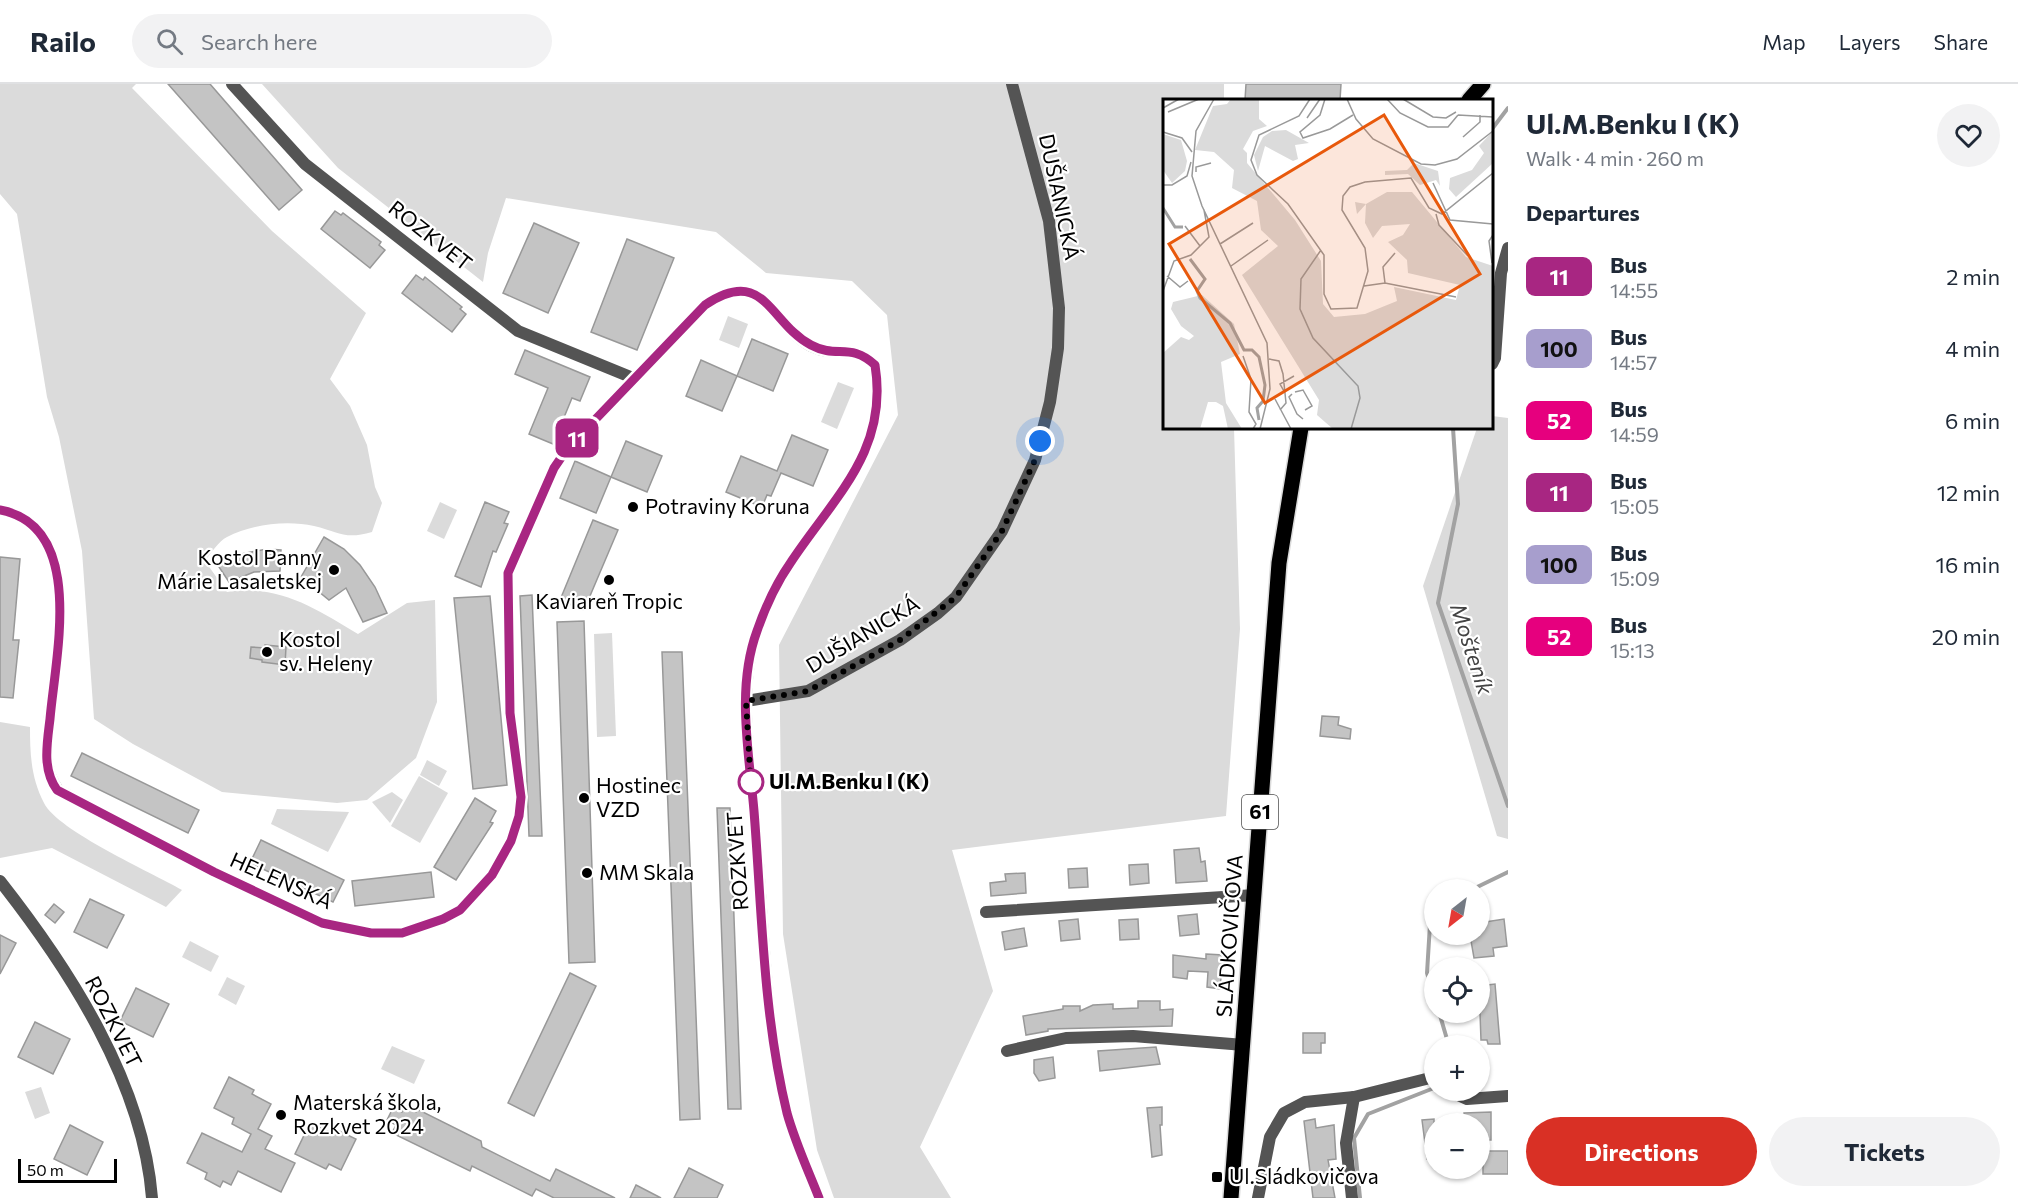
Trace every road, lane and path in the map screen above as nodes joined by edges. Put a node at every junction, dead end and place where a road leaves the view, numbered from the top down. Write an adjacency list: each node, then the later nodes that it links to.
1 (232, 84): 8 (street, ROZKVET)
2 (1012, 84): 11 (street, DUŠIANICKÁ)
3 (1484, 84): 4 (main road)
4 (1470, 99)
5 (1508, 248): 6 (street)
6 (1493, 361)
7 (646, 366): 8 (street, HELENSKÁ); 11 (street, ROZKVET)
8 (633, 378): 10 (street, HELENSKÁ)
9 (1301, 429): 13 (main road, SLÁDKOVIČOVA / 61)
10 (0, 510)
11 (746, 701): 22 (street, ROZKVET)
12 (0, 881): 21 (street, ROZKVET)
13 (1255, 895): 14 (street); 15 (main road, SLÁDKOVIČOVA / 61)
14 (986, 912)
15 (1244, 1045): 16 (street); 23 (main road, SLÁDKOVIČOVA / 61)
16 (1007, 1051)
17 (1424, 1080): 19 (street)
18 (1508, 1096): 20 (street)
19 (1354, 1097): 24 (street); 25 (street)
20 (1490, 1097)
21 (152, 1198)
22 (819, 1198)
23 (1231, 1198)
24 (1258, 1198)
25 (1352, 1198)

